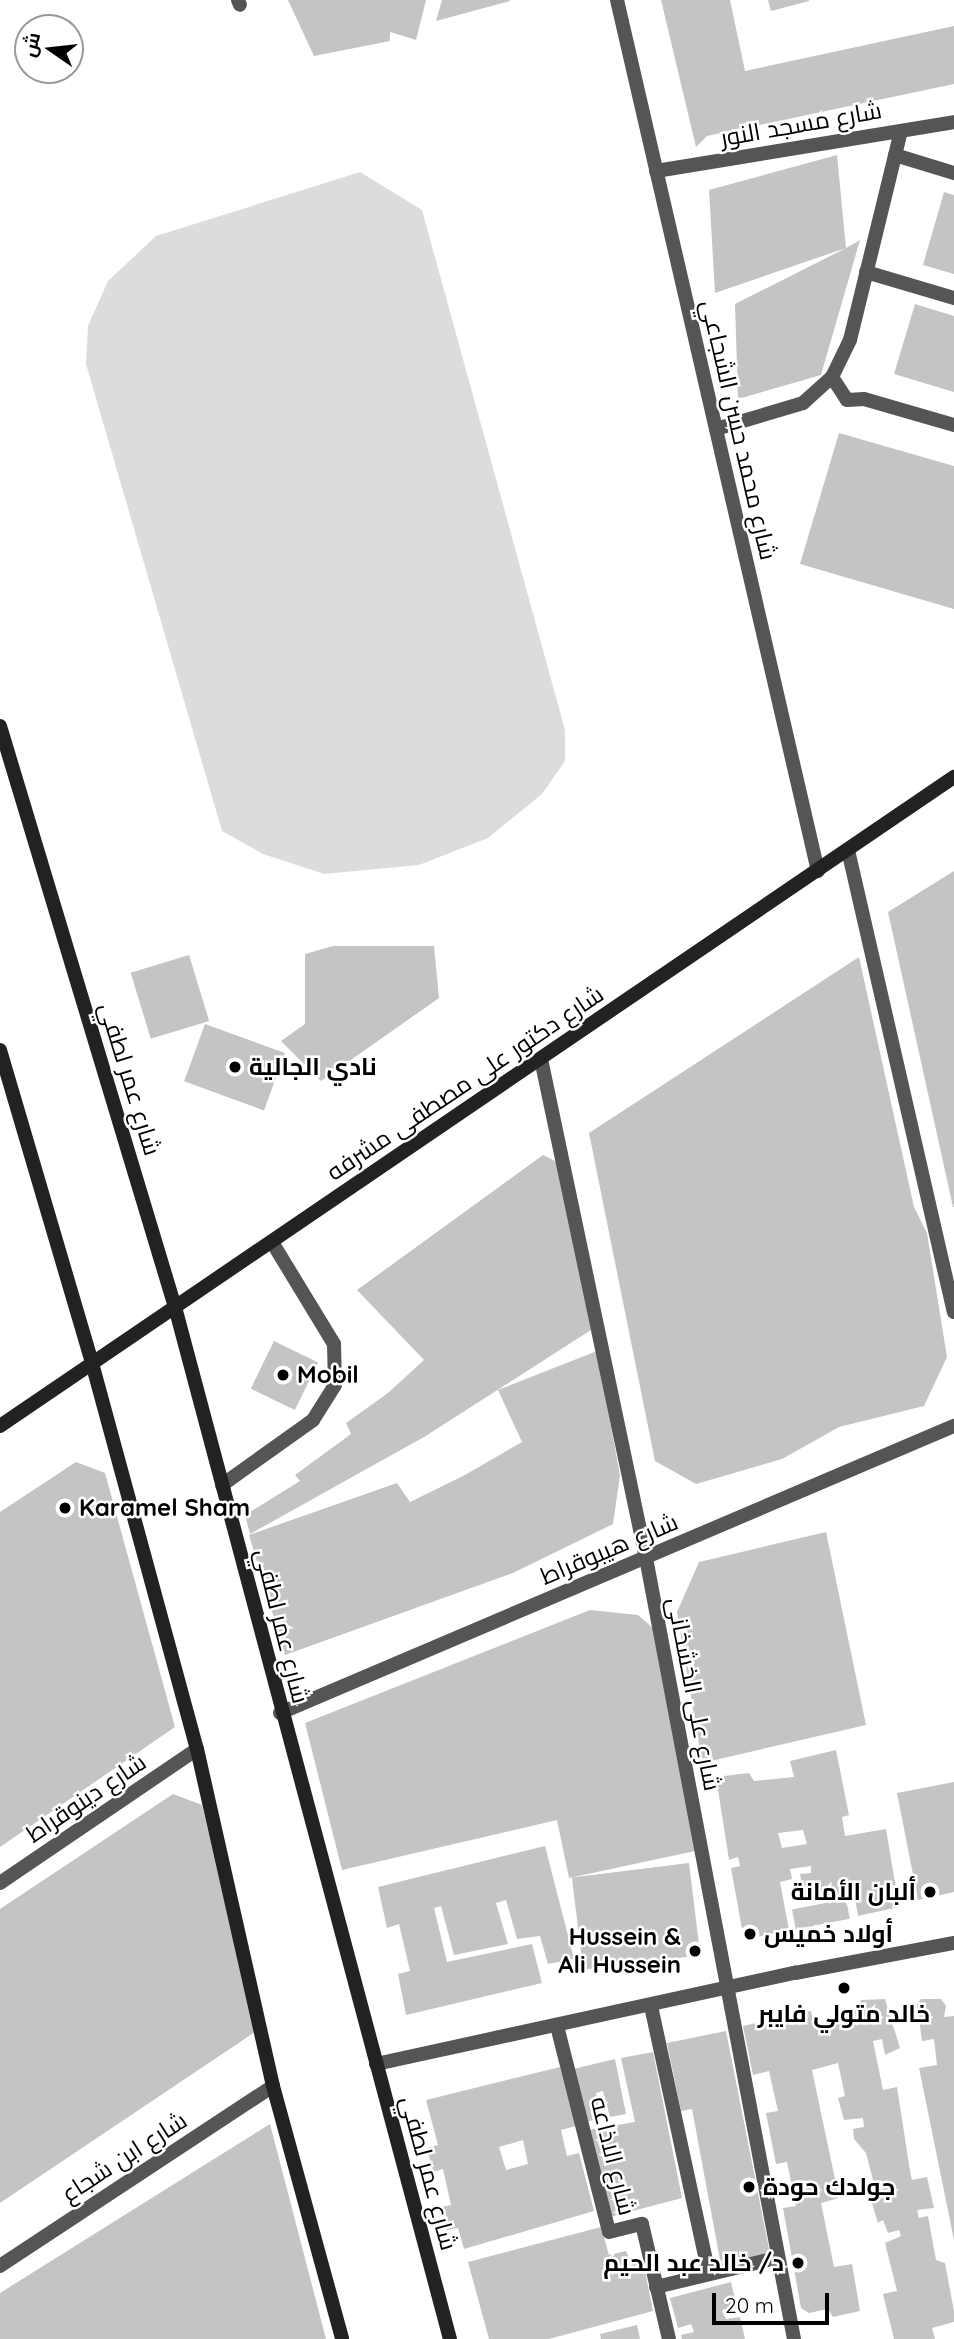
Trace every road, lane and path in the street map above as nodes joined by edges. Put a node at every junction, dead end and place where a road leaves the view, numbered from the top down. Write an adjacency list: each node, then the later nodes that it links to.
1 (617, 0): 5 (street, شارع محمد حسن الشجاعي)
2 (954, 122): 3 (street, شارع مسجد النور)
3 (901, 131): 4 (street); 5 (street, شارع مسجد النور)
4 (895, 155): 6 (street); 7 (street)
5 (656, 172): 11 (street, شارع محمد حسن الشجاعي)
6 (954, 173)
7 (866, 272): 8 (street); 9 (street)
8 (954, 298)
9 (832, 377): 10 (street); 11 (street)
10 (954, 425)
11 (716, 429): 15 (street, شارع محمد حسن الشجاعي)
12 (0, 726): 19 (main road, شارع عمر لطفي)
13 (954, 777): 14 (main road, شارع دكتور على مصطفى مشرفه)
14 (848, 850): 15 (main road, شارع دكتور على مصطفى مشرفه); 20 (street)
15 (818, 871): 17 (main road, شارع دكتور على مصطفى مشرفه)
16 (0, 1050): 21 (main road)
17 (541, 1059): 18 (main road, شارع دكتور على مصطفى مشرفه); 25 (street, شارع على الخشخانى)
18 (272, 1242): 19 (main road, شارع دكتور على مصطفى مشرفه); 24 (street)
19 (176, 1307): 21 (main road, شارع دكتور على مصطفى مشرفه); 24 (main road, شارع عمر لطفي)
20 (954, 1312)
21 (92, 1363): 22 (main road, شارع دكتور على مصطفى مشرفه); 27 (main road)
22 (0, 1426)
23 (954, 1426): 25 (street, شارع هيبوقراط)
24 (222, 1485): 26 (main road, شارع عمر لطفي)
25 (646, 1558): 26 (street, شارع هيبوقراط); 30 (street, شارع على الخشخانى)
26 (281, 1713): 33 (main road, شارع عمر لطفي)
27 (197, 1749): 28 (street, شارع دينوقراط); 34 (main road)
28 (0, 1883)
29 (954, 1943): 30 (street)
30 (726, 1987): 31 (street); 35 (street, شارع على الخشخانى)
31 (651, 2006): 32 (street); 37 (street)
32 (557, 2026): 33 (street); 38 (street, شارع الاذاعه)
33 (376, 2064): 40 (main road, شارع عمر لطفي)
34 (273, 2086): 36 (street, شارع ابن شجاع); 39 (main road)
35 (777, 2258): 37 (street); 42 (street, شارع على الخشخانى)
36 (0, 2266)
37 (709, 2274): 38 (street)
38 (656, 2287): 41 (street, شارع الاذاعه)
39 (342, 2339)
40 (450, 2339)
41 (669, 2339)
42 (794, 2339)

